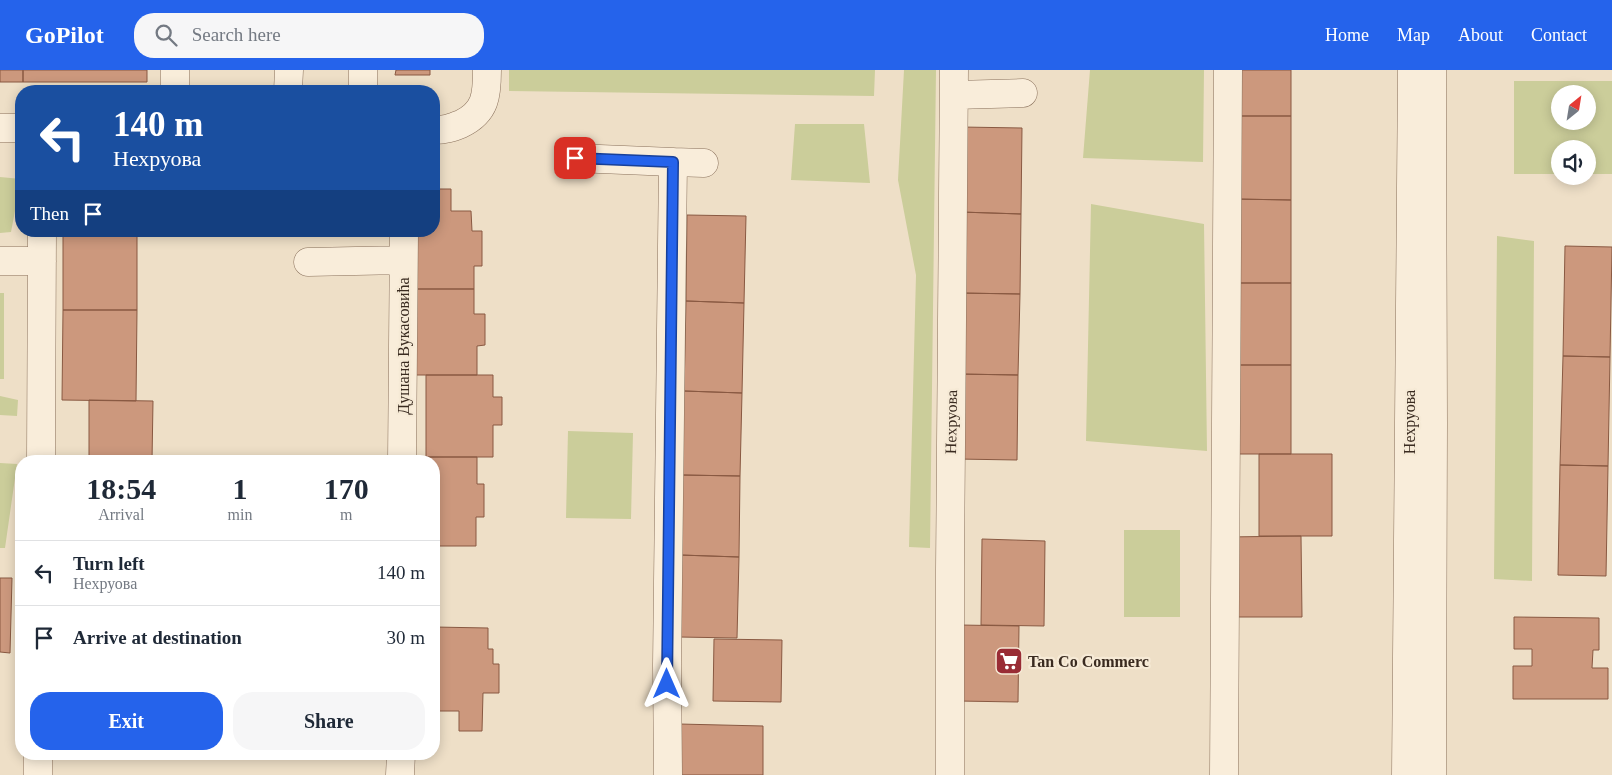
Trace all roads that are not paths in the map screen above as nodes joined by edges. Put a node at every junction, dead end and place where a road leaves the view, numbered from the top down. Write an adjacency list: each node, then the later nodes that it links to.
1 (175, 70): 9 (street)
2 (289, 70): 10 (street)
3 (363, 70): 11 (street)
4 (487, 70): 15 (street)
5 (1228, 70): 33 (street)
6 (1412, 70): 34 (street, Нехруова)
7 (1432, 70): 35 (street, Нехруова)
8 (955, 82): 12 (street); 32 (street, Нехруова)
9 (175, 85)
10 (288, 85)
11 (362, 85)
12 (1023, 93)
13 (0, 128): 14 (street)
14 (15, 128)
15 (440, 130)
16 (575, 158): 17 (street)
17 (673, 162): 18 (street); 31 (street)
18 (704, 163)
19 (42, 237): 23 (street)
20 (404, 237): 22 (street, Душана Вукасовића)
21 (0, 260): 23 (street)
22 (403, 260): 24 (street); 26 (street, Душана Вукасовића)
23 (42, 261): 25 (street)
24 (308, 262)
25 (41, 455)
26 (402, 455)
27 (38, 760): 29 (street)
28 (400, 760): 30 (street)
29 (38, 775)
30 (400, 775)
31 (668, 775)
32 (950, 775)
33 (1224, 775)
34 (1406, 775)
35 (1432, 775)

